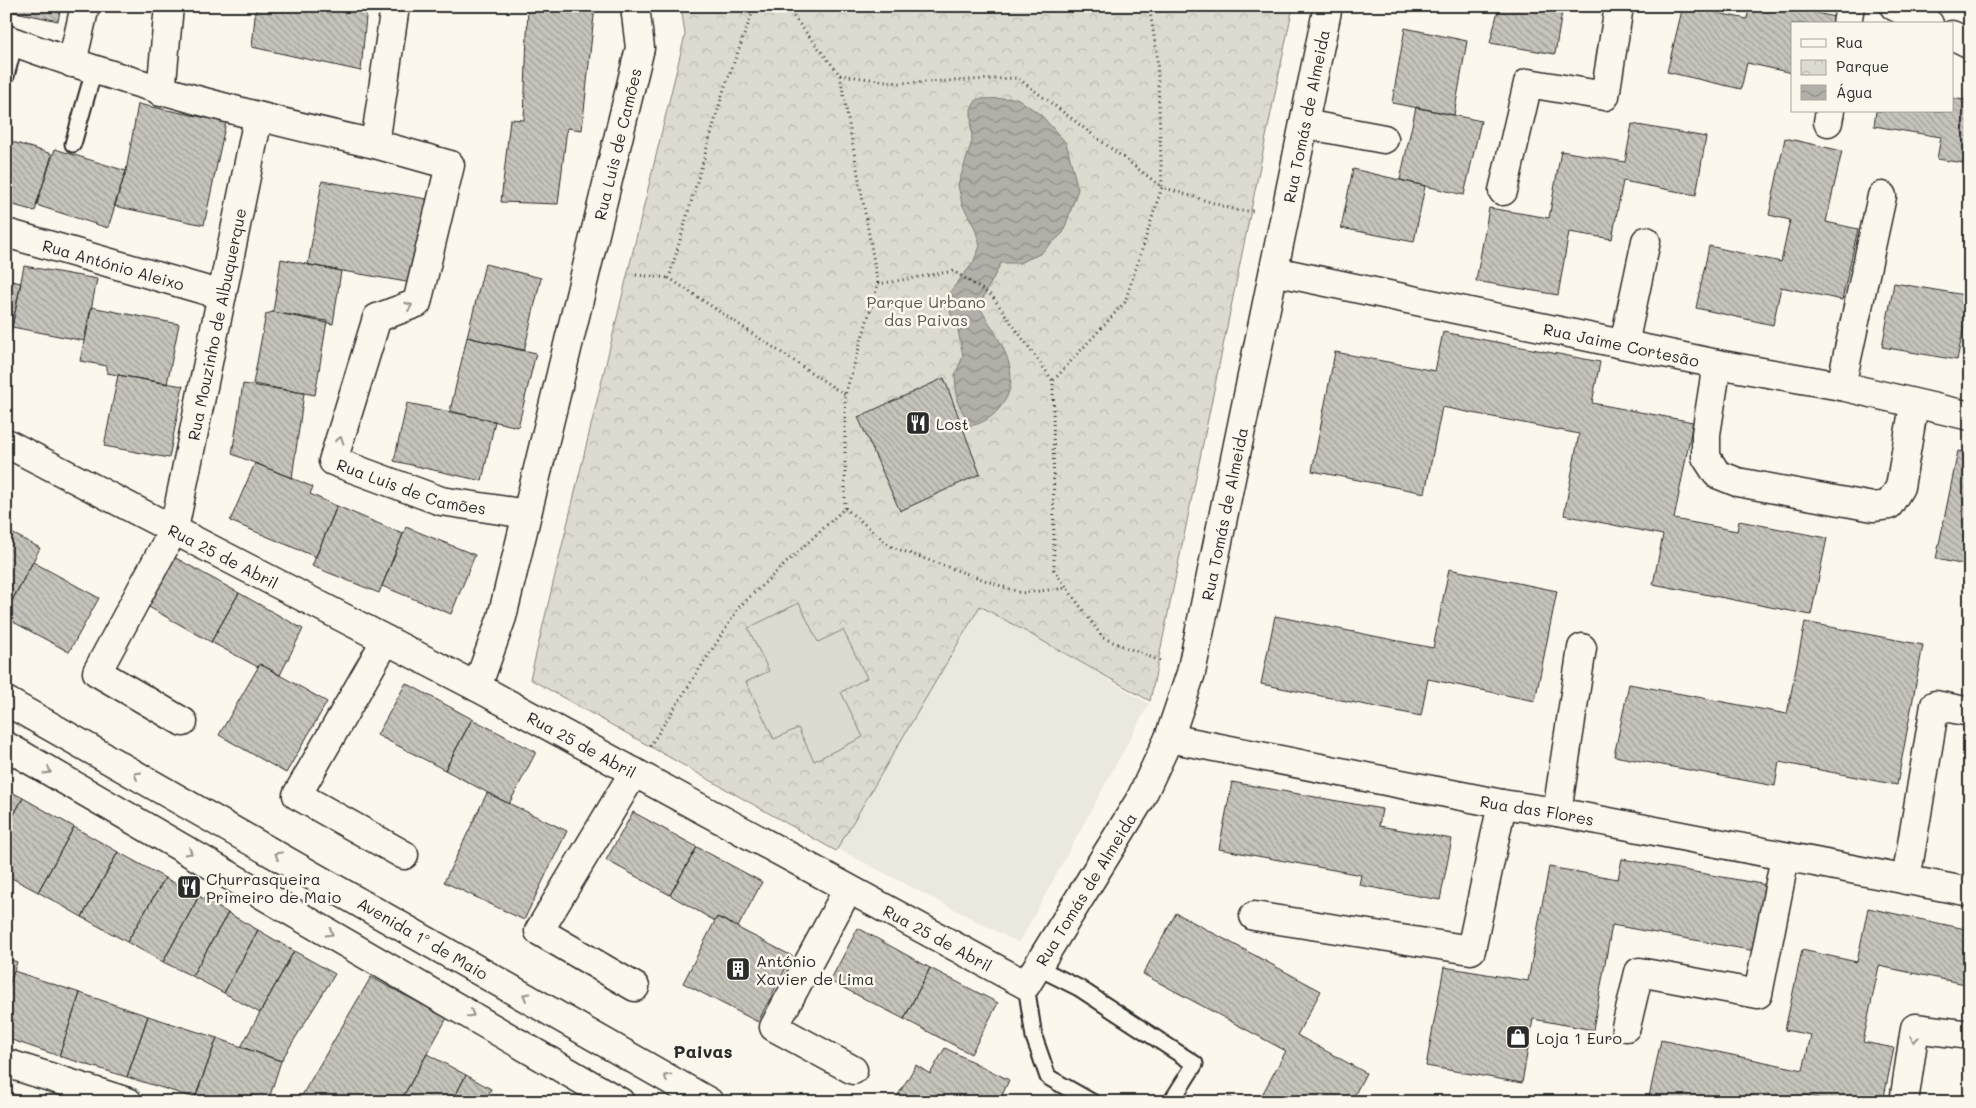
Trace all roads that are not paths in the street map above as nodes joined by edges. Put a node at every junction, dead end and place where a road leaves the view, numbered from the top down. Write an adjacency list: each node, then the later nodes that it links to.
1 (85, 6): 14 (street)
2 (169, 6): 16 (street)
3 (394, 6): 21 (street)
4 (635, 6): 34 (street, Rua Luis de Camões)
5 (1328, 6): 18 (street, Rua Tomás de Almeida)
6 (1619, 6): 22 (street)
7 (1850, 6): 9 (street)
8 (1894, 6): 10 (street)
9 (1847, 22)
10 (1925, 22)
11 (1954, 36): 13 (street)
12 (11, 40): 14 (street); 15 (lane)
13 (1970, 44)
14 (83, 66): 16 (street); 20 (lane)
15 (6, 76)
16 (161, 92): 17 (street)
17 (258, 118): 21 (street); 27 (street, Rua Mouzinho de Albuquerque)
18 (1304, 124): 19 (street); 26 (street, Rua Tomás de Almeida)
19 (1384, 140)
20 (73, 144)
21 (375, 144): 34 (street, Rua Luis de Camões, one-way to 21)
22 (1503, 191)
23 (1882, 196): 30 (street)
24 (6, 233): 27 (street, Rua António Aleixo)
25 (1646, 241): 28 (street)
26 (1274, 271): 28 (street, Rua Jaime Cortesão); 42 (street, Rua Tomás de Almeida)
27 (222, 295): 35 (street, Rua Mouzinho de Albuquerque)
28 (1624, 344): 29 (street, Rua Jaime Cortesão)
29 (1717, 364): 30 (street, Rua Jaime Cortesão); 31 (street)
30 (1841, 386): 31 (street, Rua Jaime Cortesão)
31 (1914, 405): 32 (street, Rua Jaime Cortesão)
32 (1970, 416)
33 (6, 443): 35 (street, Rua 25 de Abril)
34 (527, 514): 38 (street, Rua Luis de Camões)
35 (174, 529): 36 (street, Rua 25 de Abril); 41 (street)
36 (386, 640): 38 (street, Rua 25 de Abril); 47 (street)
37 (1582, 648): 46 (street)
38 (476, 687): 44 (street, Rua 25 de Abril)
39 (6, 701): 61 (street, Avenida 1º de Maio, one-way to 39)
40 (1970, 712): 49 (street)
41 (183, 722)
42 (1169, 738): 45 (street, Rua das Flores); 53 (street, Rua Tomás de Almeida)
43 (6, 746): 60 (street, one-way to 60)
44 (634, 772): 50 (street, Rua 25 de Abril); 54 (street)
45 (1502, 804): 46 (street, Rua das Flores); 52 (street)
46 (1557, 812): 48 (street, Rua das Flores)
47 (404, 856)
48 (1784, 856): 49 (street, Rua das Flores); 55 (street)
49 (1906, 880): 51 (street, Rua das Flores)
50 (848, 889): 53 (street, Rua 25 de Abril); 58 (street)
51 (1970, 892)
52 (1254, 916)
53 (1031, 976): 62 (lane); 63 (lane, Rua 25 de Abril)
54 (635, 987)
55 (1626, 1027)
56 (1970, 1035): 64 (street, one-way to 64)
57 (6, 1063): 59 (street)
58 (853, 1070)
59 (128, 1102)
60 (620, 1102)
61 (709, 1102)
62 (1092, 1102)
63 (1171, 1102)
64 (1904, 1102)

